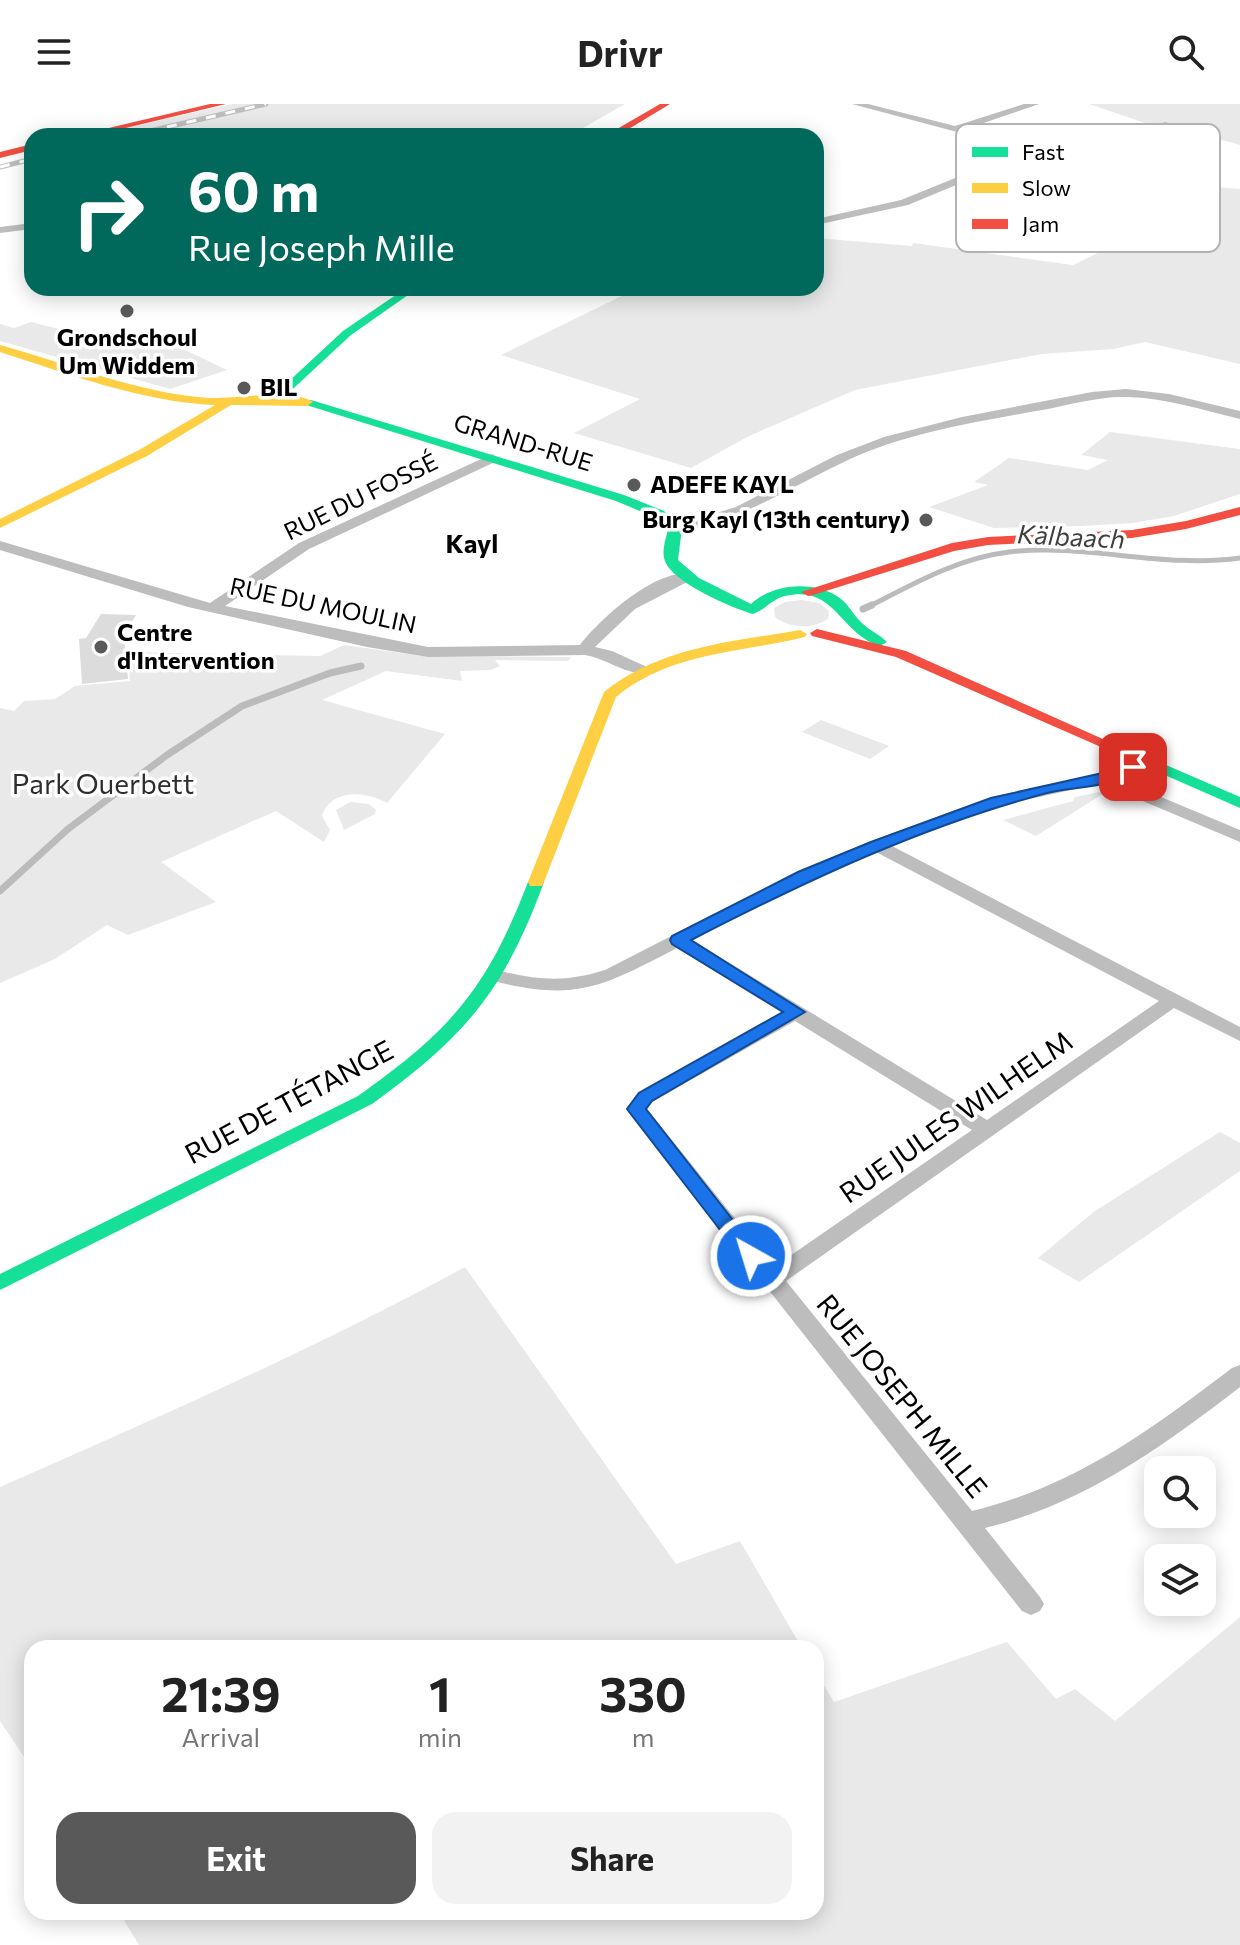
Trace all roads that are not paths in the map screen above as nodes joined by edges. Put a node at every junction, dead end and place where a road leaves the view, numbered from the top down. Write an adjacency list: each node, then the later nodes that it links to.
1 (222, 104): 6 (main road)
2 (666, 104): 7 (main road)
3 (857, 104): 8 (street)
4 (1034, 104): 5 (street)
5 (972, 124)
6 (116, 128)
7 (624, 128)
8 (956, 129)
9 (24, 149): 10 (main road)
10 (0, 155)
11 (956, 181): 12 (street)
12 (824, 220)
13 (24, 227): 14 (street)
14 (0, 230)
15 (398, 296): 17 (main road)
16 (0, 348): 18 (main road)
17 (278, 397): 18 (main road, GRAND-RUE); 20 (main road, GRAND-RUE)
18 (228, 402): 22 (main road)
19 (1240, 415): 23 (street)
20 (492, 458): 23 (main road, GRAND-RUE); 30 (street, RUE DU FOSSÉ)
21 (1240, 511): 25 (main road)
22 (0, 524)
23 (675, 528): 26 (main road)
24 (0, 545): 30 (street, RUE DU MOULIN)
25 (875, 574): 28 (main road); 31 (main road)
26 (686, 577): 27 (main road); 34 (street)
27 (704, 587): 29 (main road); 32 (main road)
28 (808, 592): 29 (main road); 31 (main road)
29 (775, 594): 32 (main road)
30 (213, 608): 34 (street, RUE DU MOULIN)
31 (844, 610): 33 (main road); 36 (main road)
32 (755, 616): 33 (main road); 35 (main road)
33 (809, 634): 35 (main road, RUE DE TÉTANGE); 36 (main road)
34 (590, 643): 37 (street, RUE DU MOULIN)
35 (721, 651): 37 (main road, RUE DE TÉTANGE)
36 (901, 654): 38 (main road)
37 (641, 670): 44 (main road, RUE DE TÉTANGE)
38 (1147, 762): 40 (main road); 42 (street)
39 (1137, 792): 41 (street)
40 (1240, 803)
41 (1235, 830)
42 (877, 845): 43 (street); 45 (street)
43 (678, 940): 44 (street); 46 (street)
44 (496, 976): 50 (main road, RUE DE TÉTANGE)
45 (1173, 1000): 47 (street); 48 (street, RUE JULES WILHELM)
46 (796, 1012): 48 (street); 49 (street, RUE JOSEPH MILLE)
47 (1240, 1035)
48 (988, 1130): 49 (street, RUE JULES WILHELM)
49 (771, 1280): 52 (street, RUE JOSEPH MILLE)
50 (0, 1283)
51 (1240, 1374): 52 (street)
52 (965, 1523): 53 (street, RUE JOSEPH MILLE)
53 (1031, 1604)

